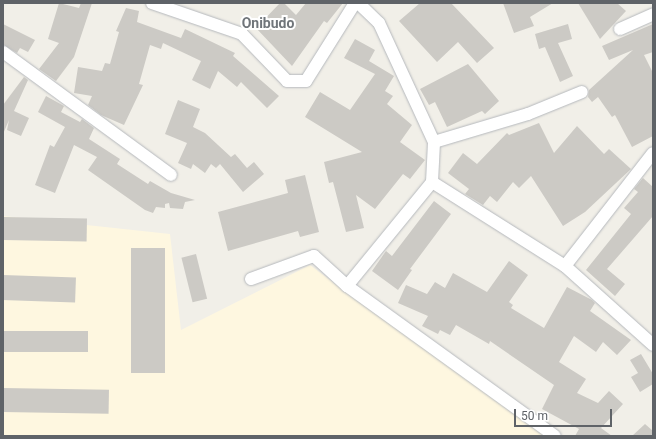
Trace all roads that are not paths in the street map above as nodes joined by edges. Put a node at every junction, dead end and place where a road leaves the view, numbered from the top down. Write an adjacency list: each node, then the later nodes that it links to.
1 (152, 3): 2 (street)
2 (356, 3): 7 (street)
3 (653, 14): 4 (street)
4 (620, 29)
5 (3, 52): 9 (street)
6 (582, 92): 7 (street)
7 (434, 142): 10 (street)
8 (653, 153): 11 (street)
9 (171, 175)
10 (432, 182): 11 (street); 13 (street)
11 (565, 266): 14 (street)
12 (251, 280): 13 (street)
13 (347, 286): 15 (street)
14 (653, 345)
15 (555, 436)

